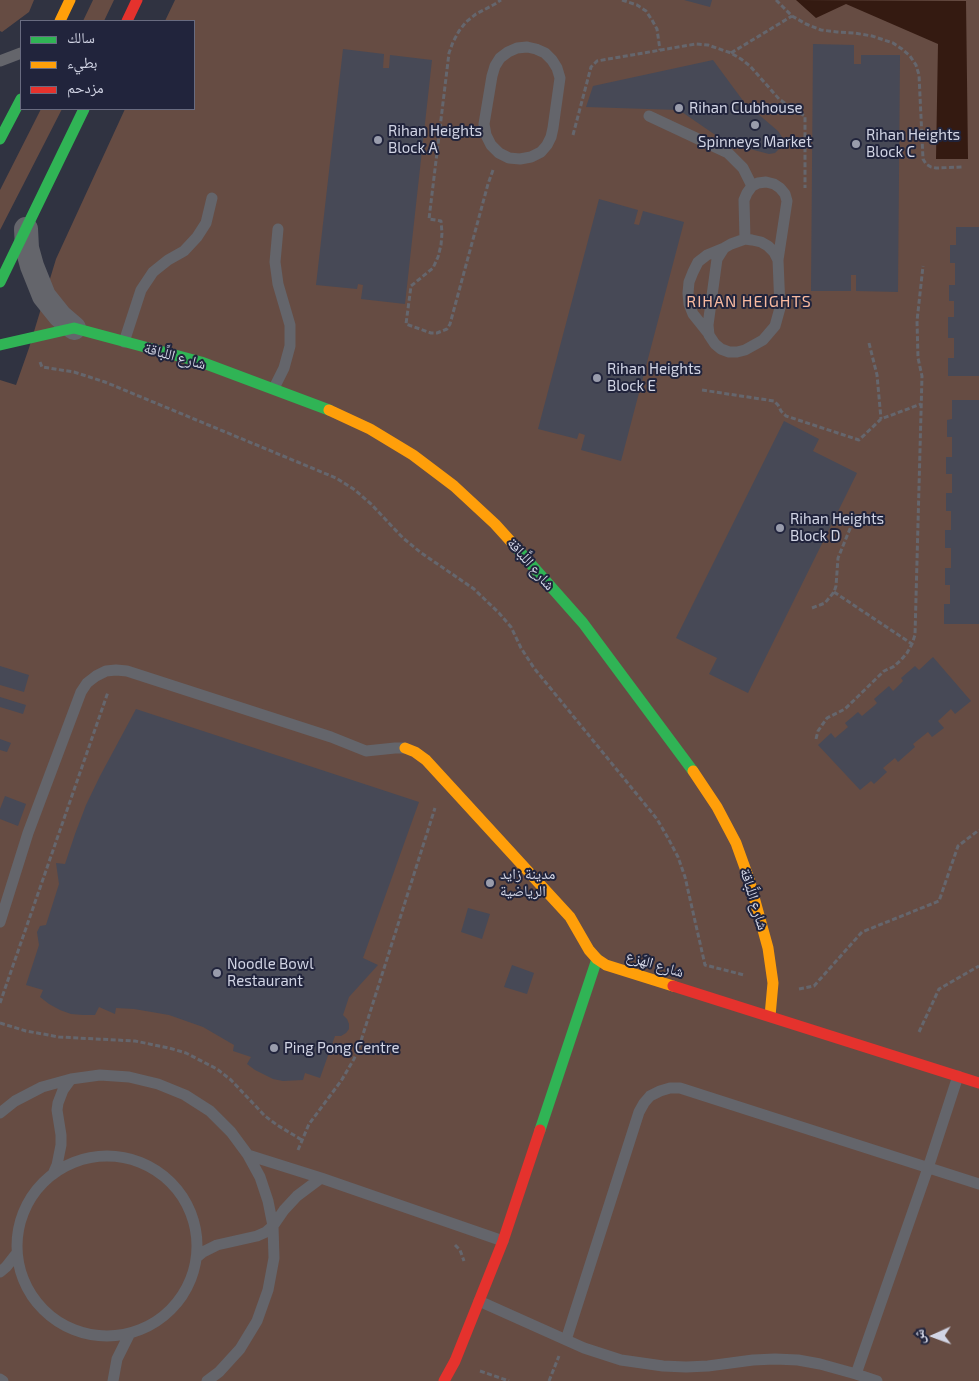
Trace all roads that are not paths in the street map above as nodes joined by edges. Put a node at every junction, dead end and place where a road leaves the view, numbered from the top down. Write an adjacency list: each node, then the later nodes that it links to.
1 (70, 0): 3 (street)
2 (137, 0): 4 (street)
3 (60, 20)
4 (127, 20)
5 (20, 53): 6 (lane)
6 (2, 59)
7 (20, 100): 10 (street)
8 (84, 110): 14 (street)
9 (649, 116): 12 (lane)
10 (0, 139)
11 (499, 153): 11 (lane)
12 (752, 186): 16 (lane); 18 (lane)
13 (212, 198): 22 (lane)
14 (26, 229): 19 (street); 20 (street, شارع اللَّباقة)
15 (278, 229): 24 (lane)
16 (744, 239): 17 (lane); 18 (lane)
17 (724, 248): 21 (lane); 21 (lane)
18 (778, 260): 21 (lane)
19 (0, 282)
20 (74, 328): 22 (street, شارع اللَّباقة); 23 (street, شارع اللَّباقة)
21 (709, 335)
22 (124, 342): 24 (street, شارع اللَّباقة)
23 (0, 345)
24 (274, 388): 28 (street, شارع اللَّباقة)
25 (405, 748): 26 (lane); 27 (street)
26 (0, 922)
27 (596, 959): 28 (street, شارع الهَزع); 39 (street)
28 (770, 1016): 29 (street, شارع الهَزع)
29 (958, 1076): 31 (street, شارع الهَزع); 34 (lane)
30 (71, 1079): 32 (lane); 33 (lane); 35 (lane)
31 (979, 1083)
32 (0, 1113)
33 (248, 1155): 36 (lane); 38 (lane)
34 (928, 1168): 37 (lane); 45 (lane); 46 (lane)
35 (53, 1174): 40 (lane); 41 (lane)
36 (321, 1178): 38 (lane); 39 (lane)
37 (979, 1184)
38 (273, 1226): 41 (lane); 50 (lane)
39 (503, 1241): 43 (street)
40 (17, 1253): 42 (lane); 44 (lane)
41 (197, 1257): 44 (lane)
42 (0, 1272)
43 (479, 1301): 45 (lane); 51 (street)
44 (129, 1335): 49 (lane)
45 (566, 1340): 46 (lane)
46 (856, 1374): 52 (lane)
47 (0, 1379): 48 (lane)
48 (3, 1381)
49 (113, 1381)
50 (207, 1381)
51 (444, 1381)
52 (877, 1381)

